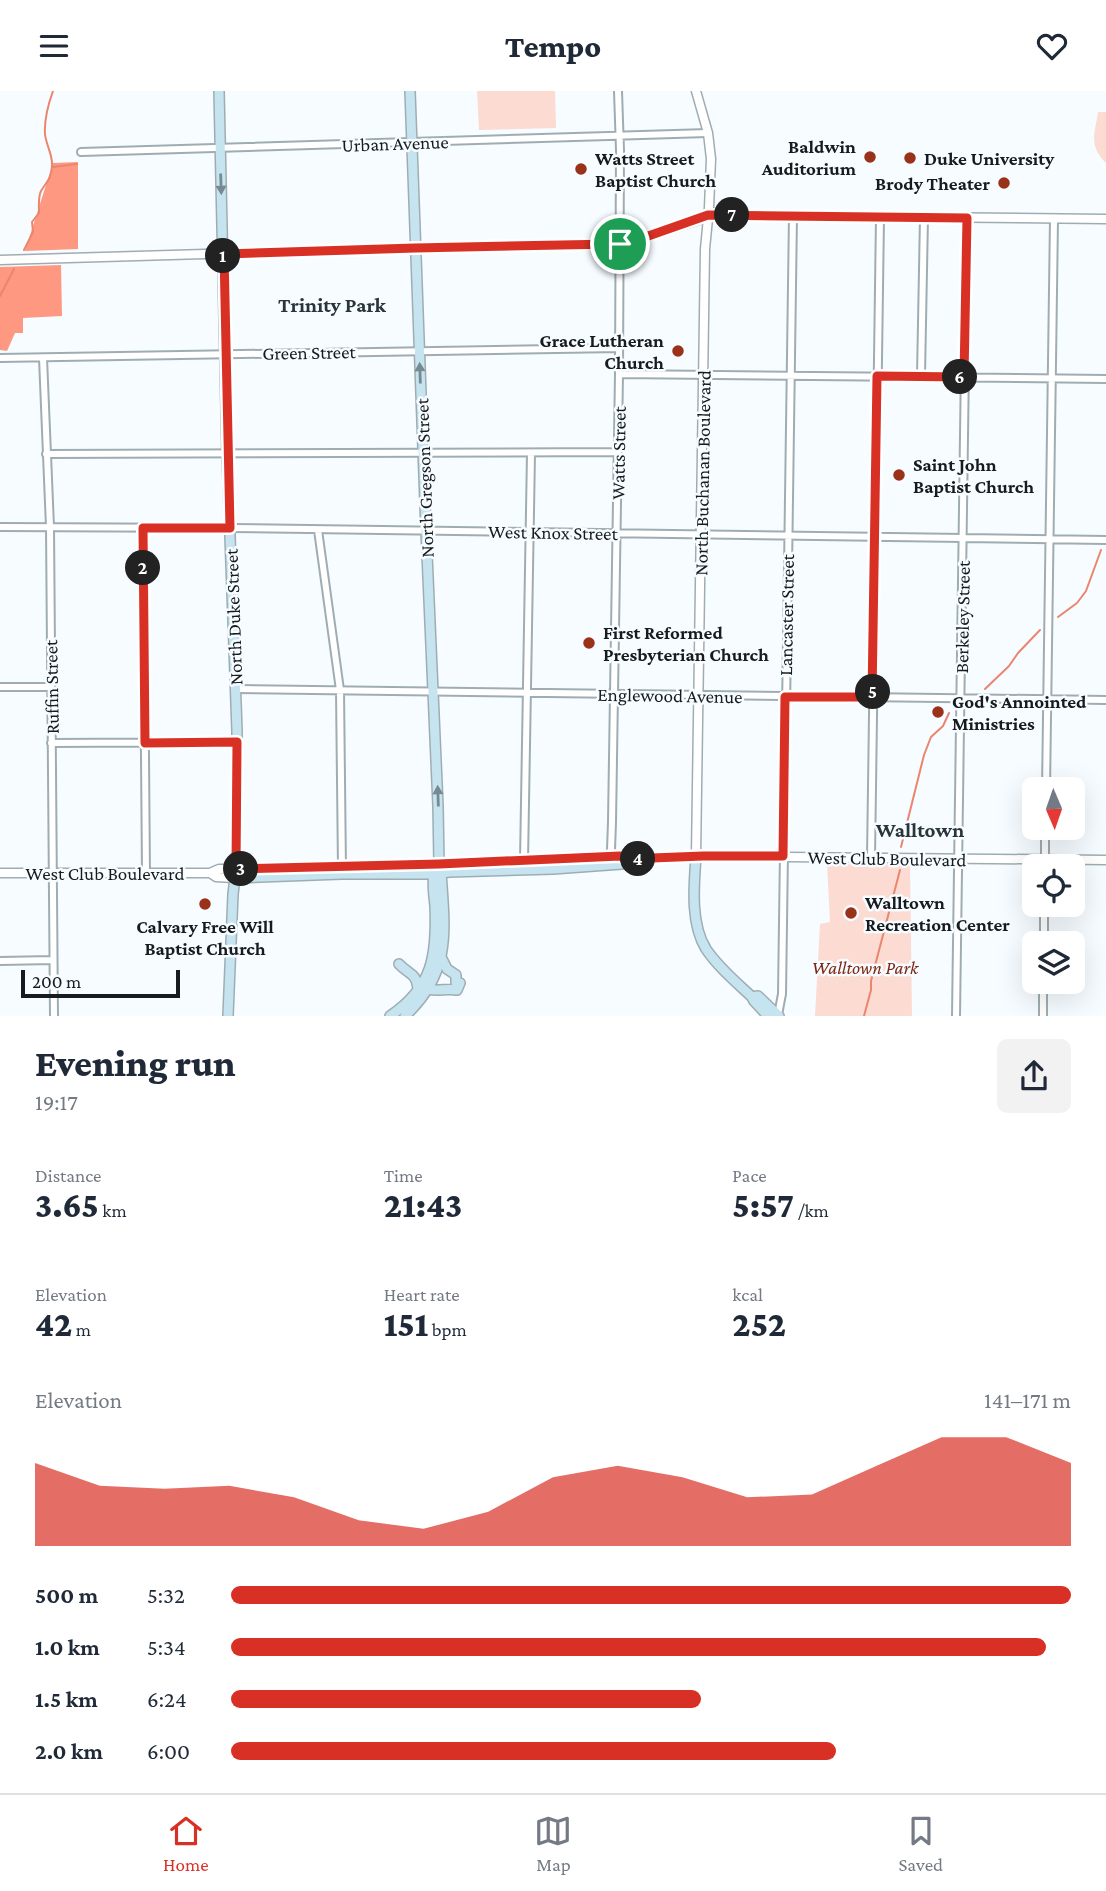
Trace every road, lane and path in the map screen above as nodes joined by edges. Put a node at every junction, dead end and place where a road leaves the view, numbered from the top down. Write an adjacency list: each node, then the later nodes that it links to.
1 (219, 91): 8 (main road, North Duke Street)
2 (410, 91): 7 (main road, North Gregson Street)
3 (618, 91): 6 (street, Watts Street)
4 (696, 91): 5 (street, North Buchanan Boulevard)
5 (708, 133): 6 (street, Urban Avenue); 10 (street, North Buchanan Boulevard)
6 (620, 137): 7 (street, Urban Avenue); 17 (street, Watts Street)
7 (412, 143): 8 (street, Urban Avenue); 18 (main road, North Gregson Street)
8 (220, 149): 9 (street, Urban Avenue); 19 (main road, North Duke Street, one-way to 19)
9 (81, 152)
10 (708, 215): 11 (street); 17 (street); 27 (street, North Buchanan Boulevard)
11 (793, 215): 12 (street); 28 (street, Lancaster Street)
12 (880, 217): 13 (street); 29 (street)
13 (923, 217): 14 (street); 30 (street)
14 (967, 218): 15 (street); 31 (street, Berkeley Street)
15 (1054, 219): 16 (street); 32 (street)
16 (1106, 219)
17 (620, 244): 18 (street); 21 (street, Watts Street)
18 (415, 248): 19 (street); 22 (main road, North Gregson Street)
19 (224, 254): 20 (street); 23 (main road, North Duke Street)
20 (0, 260)
21 (619, 348): 22 (street, Green Street); 26 (street, Watts Street)
22 (419, 350): 23 (street, Green Street); 36 (main road, North Gregson Street, one-way to 22)
23 (225, 353): 25 (street, Green Street); 35 (main road, North Duke Street)
24 (0, 358): 25 (street, Green Street)
25 (43, 358): 38 (street, Ruffin Street)
26 (619, 374): 27 (street); 34 (street, Watts Street)
27 (703, 374): 28 (street); 47 (street, North Buchanan Boulevard)
28 (789, 375): 29 (street); 48 (street, Lancaster Street)
29 (877, 376): 30 (street); 49 (street)
30 (921, 376): 31 (street)
31 (964, 377): 32 (street); 50 (street, Berkeley Street)
32 (1052, 378): 33 (street); 51 (street)
33 (1106, 379)
34 (618, 452): 37 (street); 46 (street, Watts Street)
35 (227, 453): 36 (street); 38 (street); 42 (main road, North Duke Street)
36 (423, 453): 37 (street); 44 (main road, North Gregson Street)
37 (531, 453): 45 (street)
38 (46, 454): 40 (street, Ruffin Street)
39 (0, 527): 40 (street, West Knox Street)
40 (50, 527): 41 (street, West Knox Street); 54 (street, Ruffin Street)
41 (143, 528): 42 (street, West Knox Street); 68 (street)
42 (230, 528): 43 (street, West Knox Street); 55 (main road, North Duke Street)
43 (318, 530): 44 (street, West Knox Street); 56 (street)
44 (426, 531): 45 (street, West Knox Street); 57 (main road, North Gregson Street)
45 (530, 532): 46 (street, West Knox Street); 58 (street)
46 (616, 534): 47 (street, West Knox Street); 59 (street, Watts Street)
47 (701, 534): 48 (street, West Knox Street); 60 (street, North Buchanan Boulevard)
48 (788, 536): 49 (street, West Knox Street); 61 (street, Lancaster Street)
49 (875, 537): 50 (street, West Knox Street); 62 (street)
50 (963, 538): 51 (street, West Knox Street); 63 (street, Berkeley Street)
51 (1050, 539): 52 (street, West Knox Street); 64 (street)
52 (1106, 540)
53 (0, 687): 54 (street)
54 (51, 687): 67 (street, Ruffin Street)
55 (235, 689): 56 (street, Englewood Avenue); 66 (main road, North Duke Street)
56 (340, 690): 57 (street, Englewood Avenue); 82 (street)
57 (433, 691): 58 (street, Englewood Avenue); 81 (main road, North Gregson Street, one-way to 57)
58 (527, 692): 59 (street, Englewood Avenue); 77 (street)
59 (614, 694): 60 (street, Englewood Avenue); 70 (street, Watts Street)
60 (699, 695): 61 (street, Englewood Avenue); 71 (street, North Buchanan Boulevard)
61 (785, 697): 62 (street, Englewood Avenue); 72 (street, Lancaster Street)
62 (872, 697): 63 (street, Englewood Avenue); 73 (street)
63 (960, 698): 64 (street, Englewood Avenue); 74 (street, Berkeley Street)
64 (1048, 699): 65 (street, Englewood Avenue); 69 (street)
65 (1106, 700)
66 (237, 742): 68 (street); 86 (main road, North Duke Street)
67 (51, 743): 68 (street); 84 (street, Ruffin Street)
68 (145, 743): 85 (street)
69 (1046, 777)
70 (610, 856): 75 (main road, West Club Boulevard); 77 (main road, West Club Boulevard); 80 (main road)
71 (696, 856): 72 (street, West Club Boulevard); 75 (main road, West Club Boulevard); 93 (main road)
72 (783, 856): 73 (street, West Club Boulevard); 99 (street, Lancaster Street)
73 (871, 858): 74 (street, West Club Boulevard)
74 (958, 858): 79 (street, West Club Boulevard); 100 (street, Berkeley Street)
75 (626, 859): 80 (main road, West Club Boulevard)
76 (1106, 860): 78 (street, West Club Boulevard)
77 (524, 861): 81 (main road, West Club Boulevard)
78 (1085, 861)
79 (1022, 862)
80 (589, 867): 81 (main road, West Club Boulevard)
81 (438, 870): 82 (main road, West Club Boulevard); 87 (main road, North Gregson Street); 91 (main road, North Gregson Street)
82 (342, 871): 86 (main road, West Club Boulevard)
83 (0, 873): 84 (street, West Club Boulevard)
84 (52, 873): 85 (street, West Club Boulevard); 88 (street, Ruffin Street)
85 (146, 873): 86 (street, West Club Boulevard)
86 (235, 873): 95 (main road, North Duke Street)
87 (442, 958): 91 (main road, North Gregson Street); 91 (main road)
88 (53, 960): 89 (street); 94 (street, Ruffin Street)
89 (0, 961)
90 (399, 964): 91 (main road)
91 (423, 989): 96 (main road, North Gregson Street); 97 (main road, North Gregson Street)
92 (1043, 994): 101 (street)
93 (752, 997): 98 (main road); 99 (main road)
94 (54, 1016)
95 (228, 1016)
96 (390, 1016)
97 (405, 1016)
98 (768, 1016)
99 (779, 1016)
100 (956, 1016)
101 (1043, 1016)

